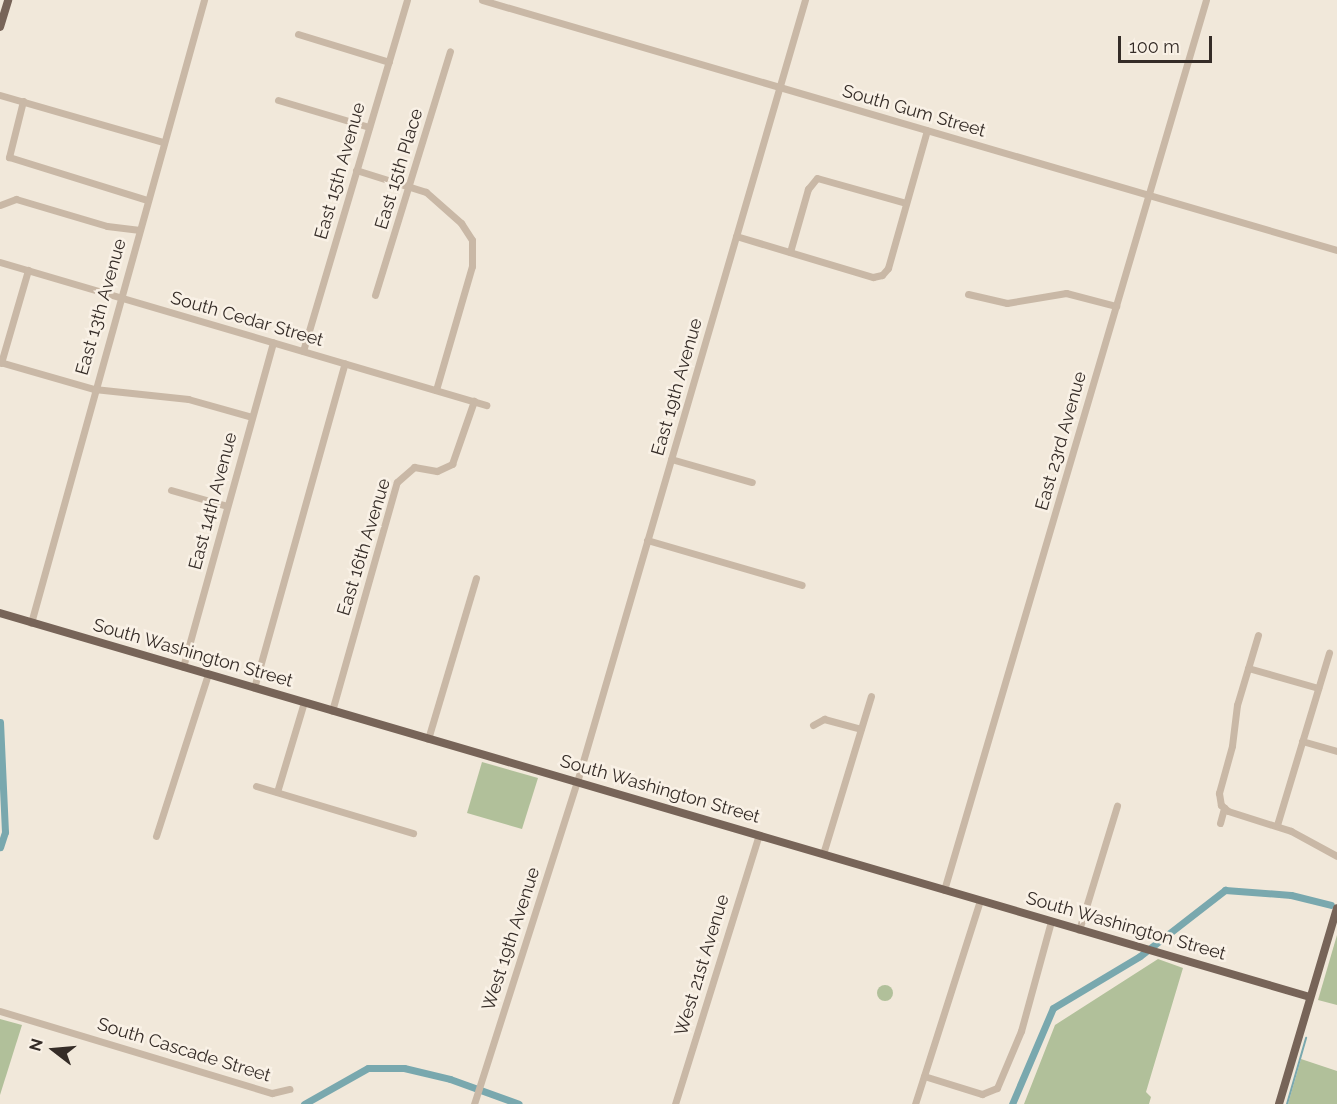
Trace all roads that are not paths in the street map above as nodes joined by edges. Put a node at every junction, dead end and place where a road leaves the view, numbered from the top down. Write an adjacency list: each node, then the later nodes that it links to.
1 (8, 0): 7 (main road)
2 (204, 0): 17 (street, East 13th Avenue)
3 (407, 0): 10 (street, East 15th Avenue)
4 (482, 0): 11 (street, South Gum Street)
5 (805, 0): 11 (street, East 19th Avenue)
6 (1206, 0): 20 (street, East 23rd Avenue)
7 (0, 27)
8 (298, 34): 10 (street)
9 (450, 51): 19 (street, East 15th Place)
10 (389, 62): 15 (street, East 15th Avenue)
11 (780, 88): 16 (street, South Gum Street); 25 (street, East 19th Avenue)
12 (0, 95): 14 (street)
13 (278, 100): 15 (street)
14 (23, 101): 17 (street); 21 (street)
15 (369, 127): 18 (street, East 15th Avenue)
16 (927, 130): 20 (street, South Gum Street); 23 (street)
17 (163, 142): 21 (street, East 13th Avenue)
18 (356, 170): 19 (street); 35 (street, East 15th Avenue)
19 (411, 186): 31 (street, East 15th Place); 39 (street)
20 (1148, 195): 26 (street, South Gum Street); 33 (street, East 23rd Avenue)
21 (147, 200): 24 (street, East 13th Avenue)
22 (2, 203): 24 (street)
23 (906, 203): 27 (street); 27 (street)
24 (138, 230): 32 (street, East 13th Avenue)
25 (736, 236): 27 (street); 43 (street, East 19th Avenue)
26 (1337, 250)
27 (790, 252)
28 (0, 262): 29 (street, South Cedar Street)
29 (28, 270): 32 (street, South Cedar Street); 36 (street)
30 (968, 294): 33 (street)
31 (375, 295)
32 (119, 297): 34 (street, South Cedar Street); 38 (street, East 13th Avenue)
33 (1116, 306): 79 (street, East 23rd Avenue)
34 (273, 342): 35 (street, South Cedar Street); 42 (street, East 14th Avenue)
35 (303, 351): 37 (street, South Cedar Street)
36 (1, 362): 38 (street)
37 (345, 363): 39 (street, South Cedar Street); 57 (street)
38 (94, 389): 42 (street); 51 (street, East 13th Avenue)
39 (436, 390): 40 (street, South Cedar Street)
40 (474, 401): 41 (street, South Cedar Street); 61 (street, East 16th Avenue)
41 (486, 405)
42 (252, 417): 46 (street, East 14th Avenue)
43 (671, 459): 44 (street); 47 (street, East 19th Avenue)
44 (752, 482)
45 (171, 490): 46 (street)
46 (227, 506): 54 (street, East 14th Avenue)
47 (648, 540): 49 (street); 67 (street, East 19th Avenue)
48 (476, 578): 64 (street)
49 (802, 585)
50 (0, 614): 51 (main road, South Washington Street)
51 (31, 622): 54 (main road, South Washington Street)
52 (1258, 635): 55 (street)
53 (1329, 653): 58 (street)
54 (183, 667): 56 (main road, South Washington Street)
55 (1248, 668): 58 (street); 71 (street)
56 (208, 674): 57 (main road, South Washington Street); 76 (street)
57 (254, 688): 60 (main road, South Washington Street)
58 (1318, 688): 65 (street)
59 (871, 696): 63 (street)
60 (304, 702): 61 (main road, South Washington Street); 69 (street)
61 (332, 711): 64 (main road, South Washington Street)
62 (813, 725): 63 (street)
63 (861, 729): 77 (street)
64 (428, 739): 67 (main road, South Washington Street)
65 (1302, 741): 66 (street); 73 (street)
66 (1337, 751)
67 (577, 782): 75 (main road, South Washington Street); 88 (street, West 19th Avenue)
68 (255, 786): 69 (street)
69 (277, 792): 74 (street)
70 (1117, 806): 83 (street)
71 (1222, 807): 72 (street); 73 (street)
72 (1220, 823)
73 (1277, 825): 78 (street)
74 (413, 833)
75 (759, 835): 77 (main road, South Washington Street); 89 (street, West 21st Avenue)
76 (156, 836)
77 (824, 854): 79 (main road, South Washington Street)
78 (1337, 856)
79 (944, 890): 80 (main road, South Washington Street)
80 (980, 900): 82 (main road, South Washington Street); 86 (street)
81 (1337, 908): 84 (main road)
82 (1051, 921): 83 (main road, South Washington Street); 86 (street)
83 (1079, 930): 84 (main road, South Washington Street)
84 (1310, 997): 91 (main road)
85 (0, 1011): 87 (street, South Cascade Street)
86 (924, 1076): 90 (street)
87 (290, 1089)
88 (474, 1104)
89 (675, 1104)
90 (915, 1104)
91 (1279, 1104)

